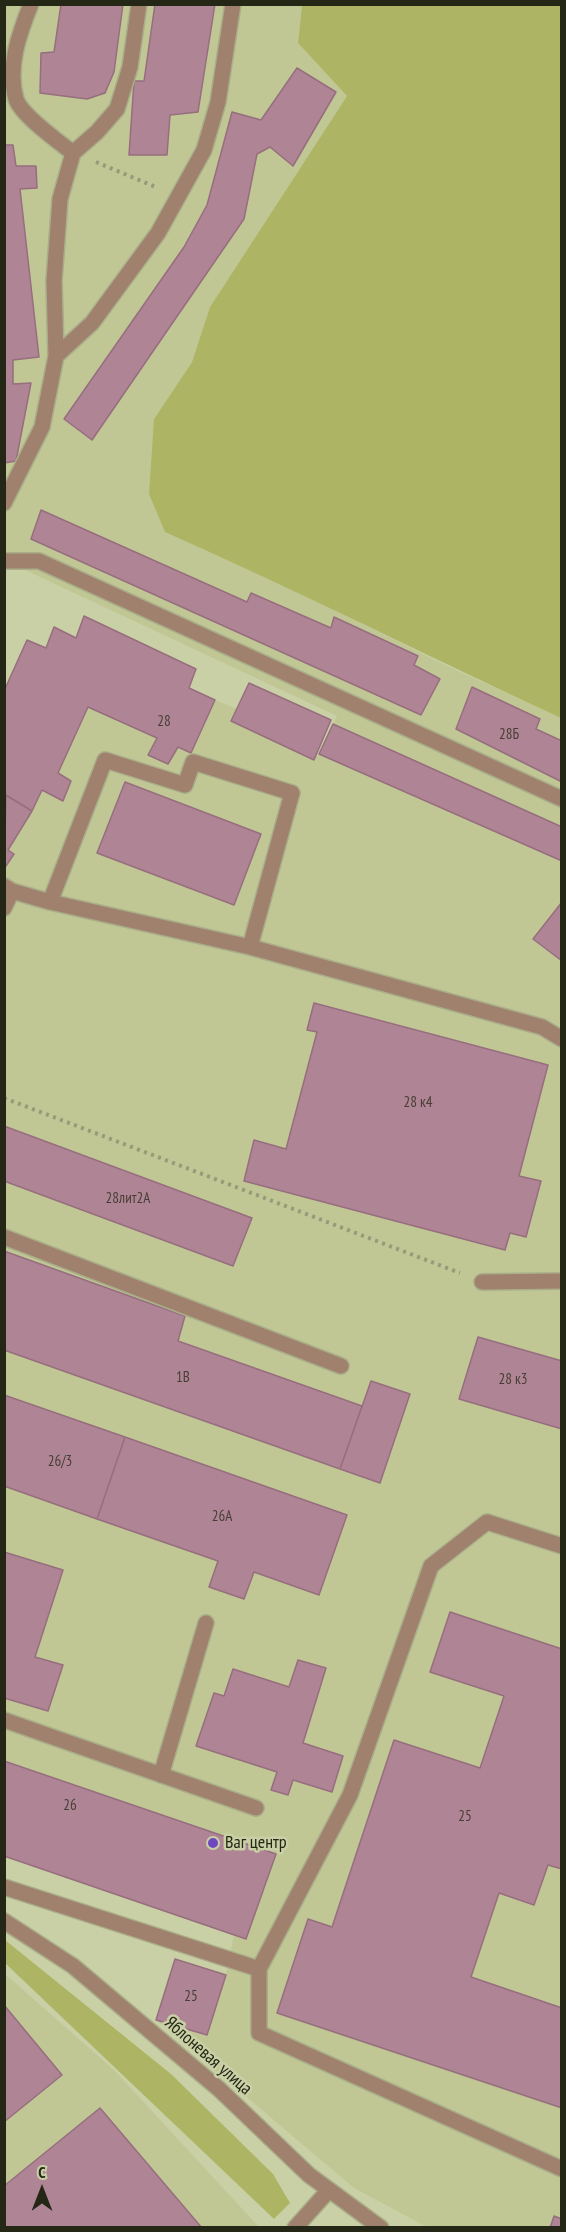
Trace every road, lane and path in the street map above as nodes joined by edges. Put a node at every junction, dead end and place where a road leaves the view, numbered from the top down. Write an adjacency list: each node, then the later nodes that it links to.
1 (31, 4): 4 (lane)
2 (139, 4): 4 (lane)
3 (233, 4): 5 (lane)
4 (73, 153): 5 (path); 6 (lane)
5 (178, 197): 6 (lane)
6 (56, 356): 7 (lane)
7 (4, 503)
8 (4, 561): 9 (lane)
9 (561, 799)
10 (8, 889): 11 (lane); 12 (lane)
11 (50, 902): 13 (lane); 13 (lane)
12 (4, 908)
13 (250, 947): 14 (lane)
14 (561, 1039)
15 (4, 1098): 18 (path)
16 (4, 1237): 19 (lane)
17 (561, 1281): 18 (lane)
18 (482, 1282)
19 (340, 1366)
20 (561, 1546): 27 (lane)
21 (206, 1623): 23 (lane)
22 (4, 1720): 23 (lane)
23 (161, 1775): 24 (lane)
24 (256, 1808)
25 (4, 1887): 27 (lane)
26 (4, 1921): 29 (lane, Яблоневая улица)
27 (259, 1969): 28 (lane)
28 (561, 2169)
29 (329, 2190): 30 (lane); 31 (lane, Яблоневая улица)
30 (295, 2228)
31 (381, 2228)

